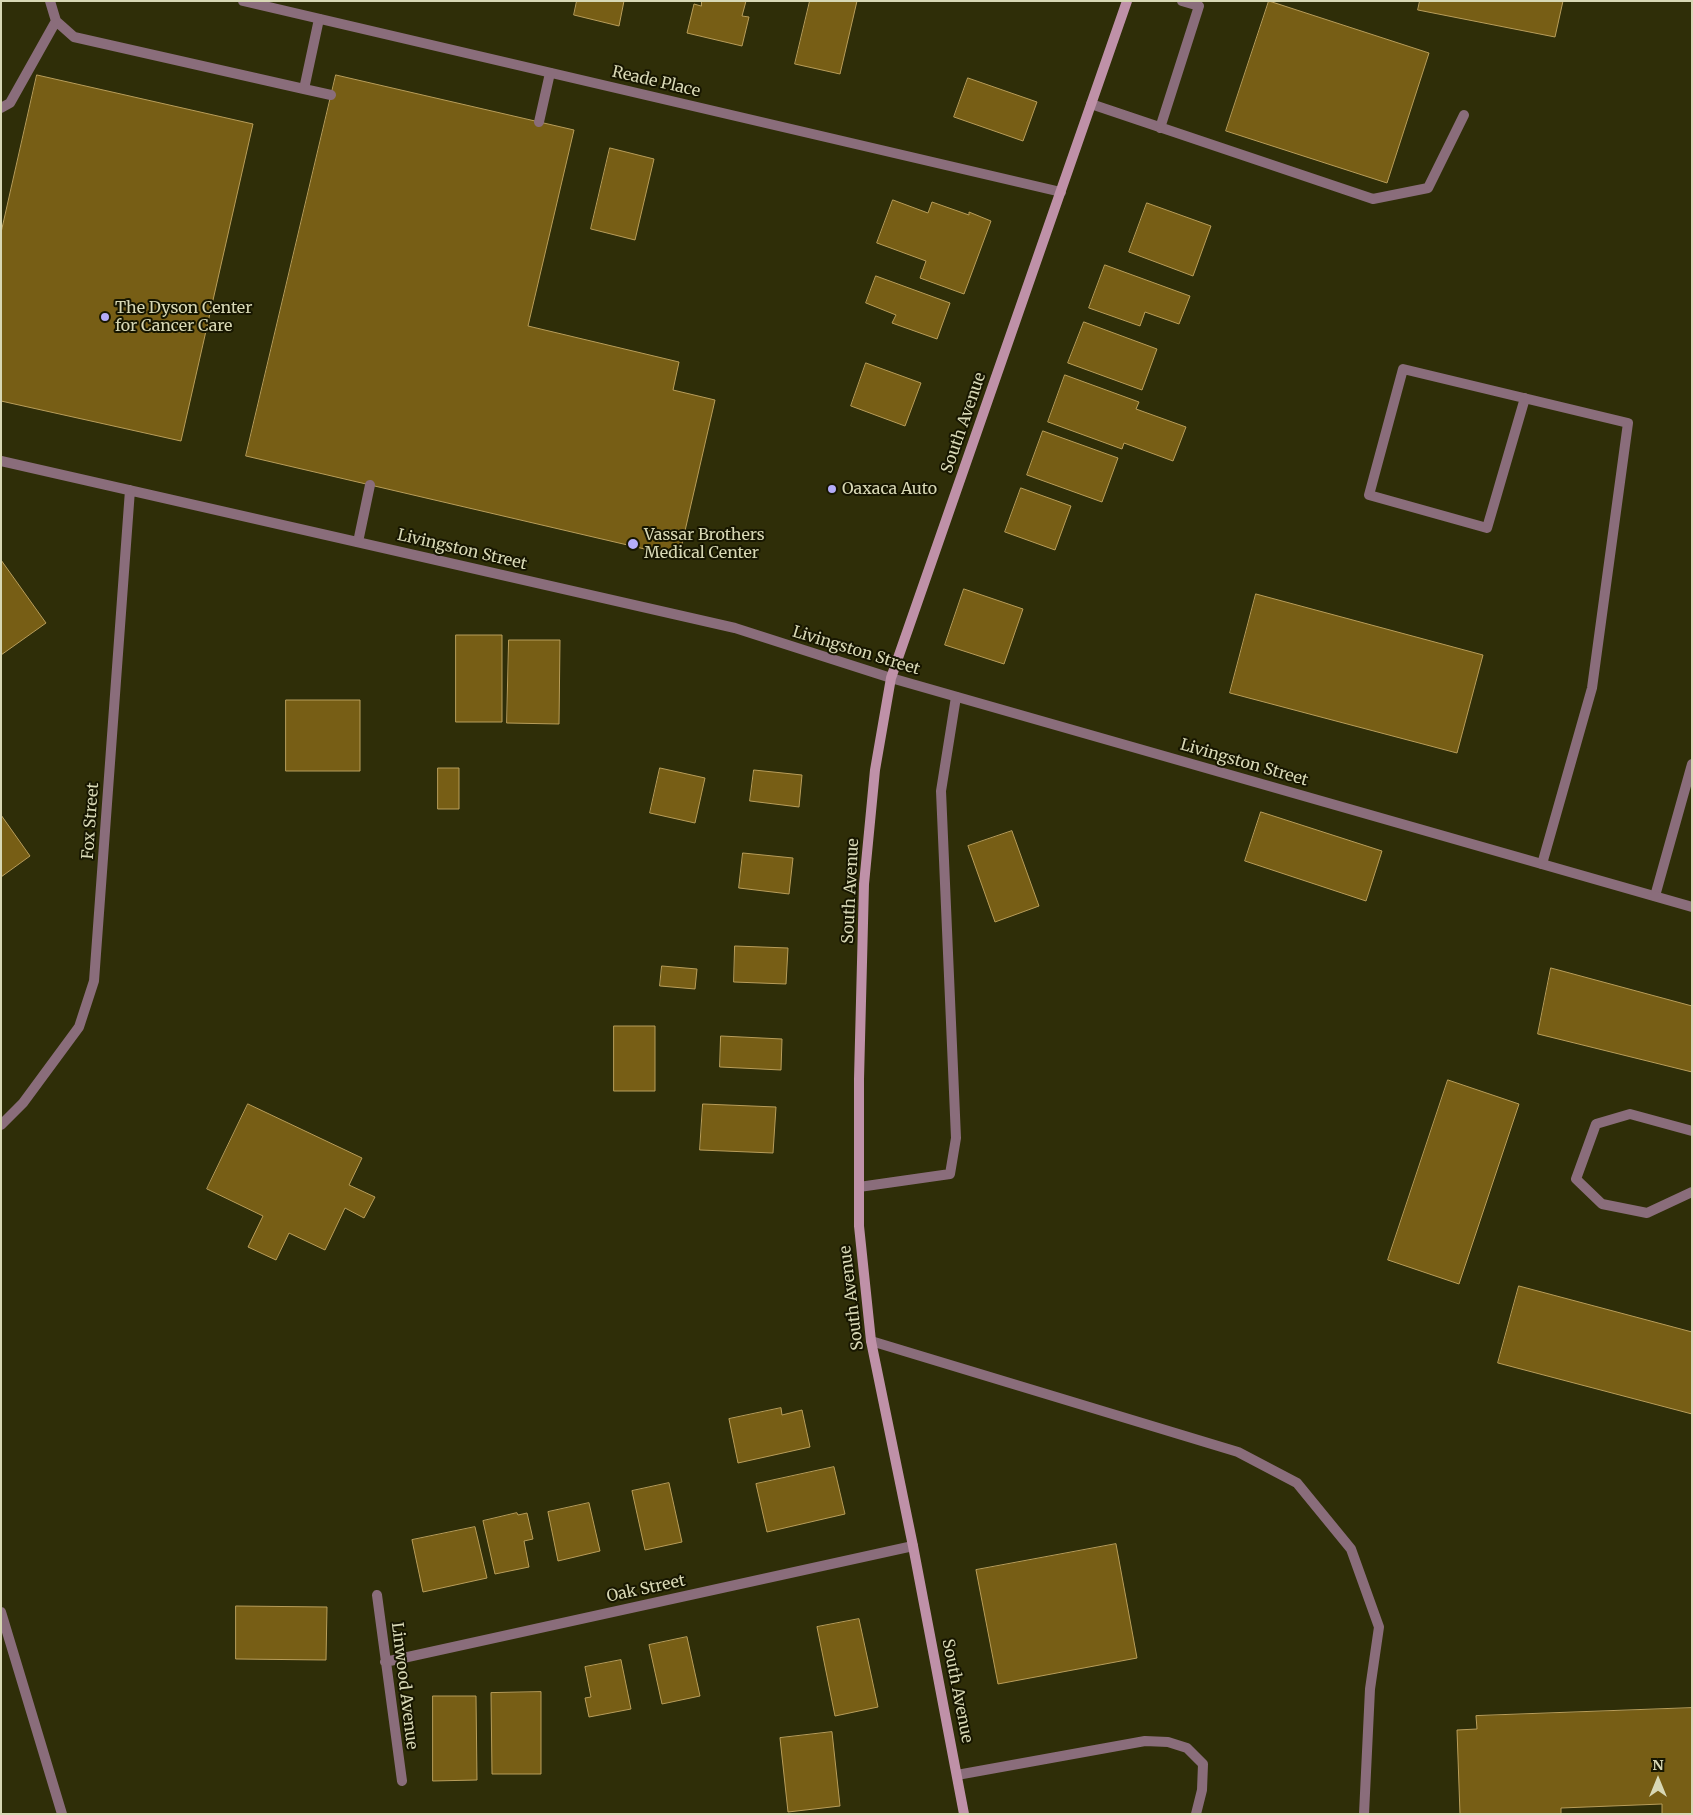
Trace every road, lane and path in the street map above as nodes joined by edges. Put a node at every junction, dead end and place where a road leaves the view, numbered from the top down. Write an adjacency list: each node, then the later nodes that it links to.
1 (50, 1): 6 (street)
2 (243, 1): 5 (street, Reade Place)
3 (1127, 1): 10 (street, South Avenue)
4 (1182, 1): 14 (street)
5 (319, 19): 7 (street, Reade Place); 8 (street)
6 (56, 21): 8 (street); 11 (street)
7 (550, 73): 13 (street); 15 (street, Reade Place)
8 (304, 89): 9 (street)
9 (331, 96)
10 (1092, 104): 14 (street); 15 (street, South Avenue)
11 (1, 108)
12 (1464, 115): 14 (street)
13 (539, 122)
14 (1160, 128)
15 (1061, 192): 21 (street, South Avenue)
16 (1525, 398): 16 (street); 24 (street)
17 (1, 461): 19 (street, Livingston Street)
18 (370, 485): 20 (street)
19 (130, 490): 20 (street, Livingston Street); 27 (street, Fox Street)
20 (358, 542): 21 (street, Livingston Street)
21 (891, 678): 22 (street, Livingston Street); 29 (street, South Avenue)
22 (956, 696): 24 (street, Livingston Street); 29 (street)
23 (1692, 764): 25 (street)
24 (1542, 864): 25 (street, Livingston Street)
25 (1655, 896): 26 (street, Livingston Street)
26 (1692, 906)
27 (1, 1125)
28 (1692, 1131): 30 (street)
29 (860, 1187): 31 (street, South Avenue)
30 (1692, 1192)
31 (871, 1341): 32 (street, South Avenue); 41 (street)
32 (913, 1546): 35 (street, Oak Street); 36 (street, South Avenue)
33 (378, 1595): 35 (street, Linwood Avenue)
34 (1, 1612): 38 (street)
35 (385, 1662): 37 (street, Linwood Avenue)
36 (957, 1775): 39 (street, South Avenue); 40 (street)
37 (402, 1781)
38 (62, 1814)
39 (964, 1814)
40 (1196, 1814)
41 (1364, 1814)

